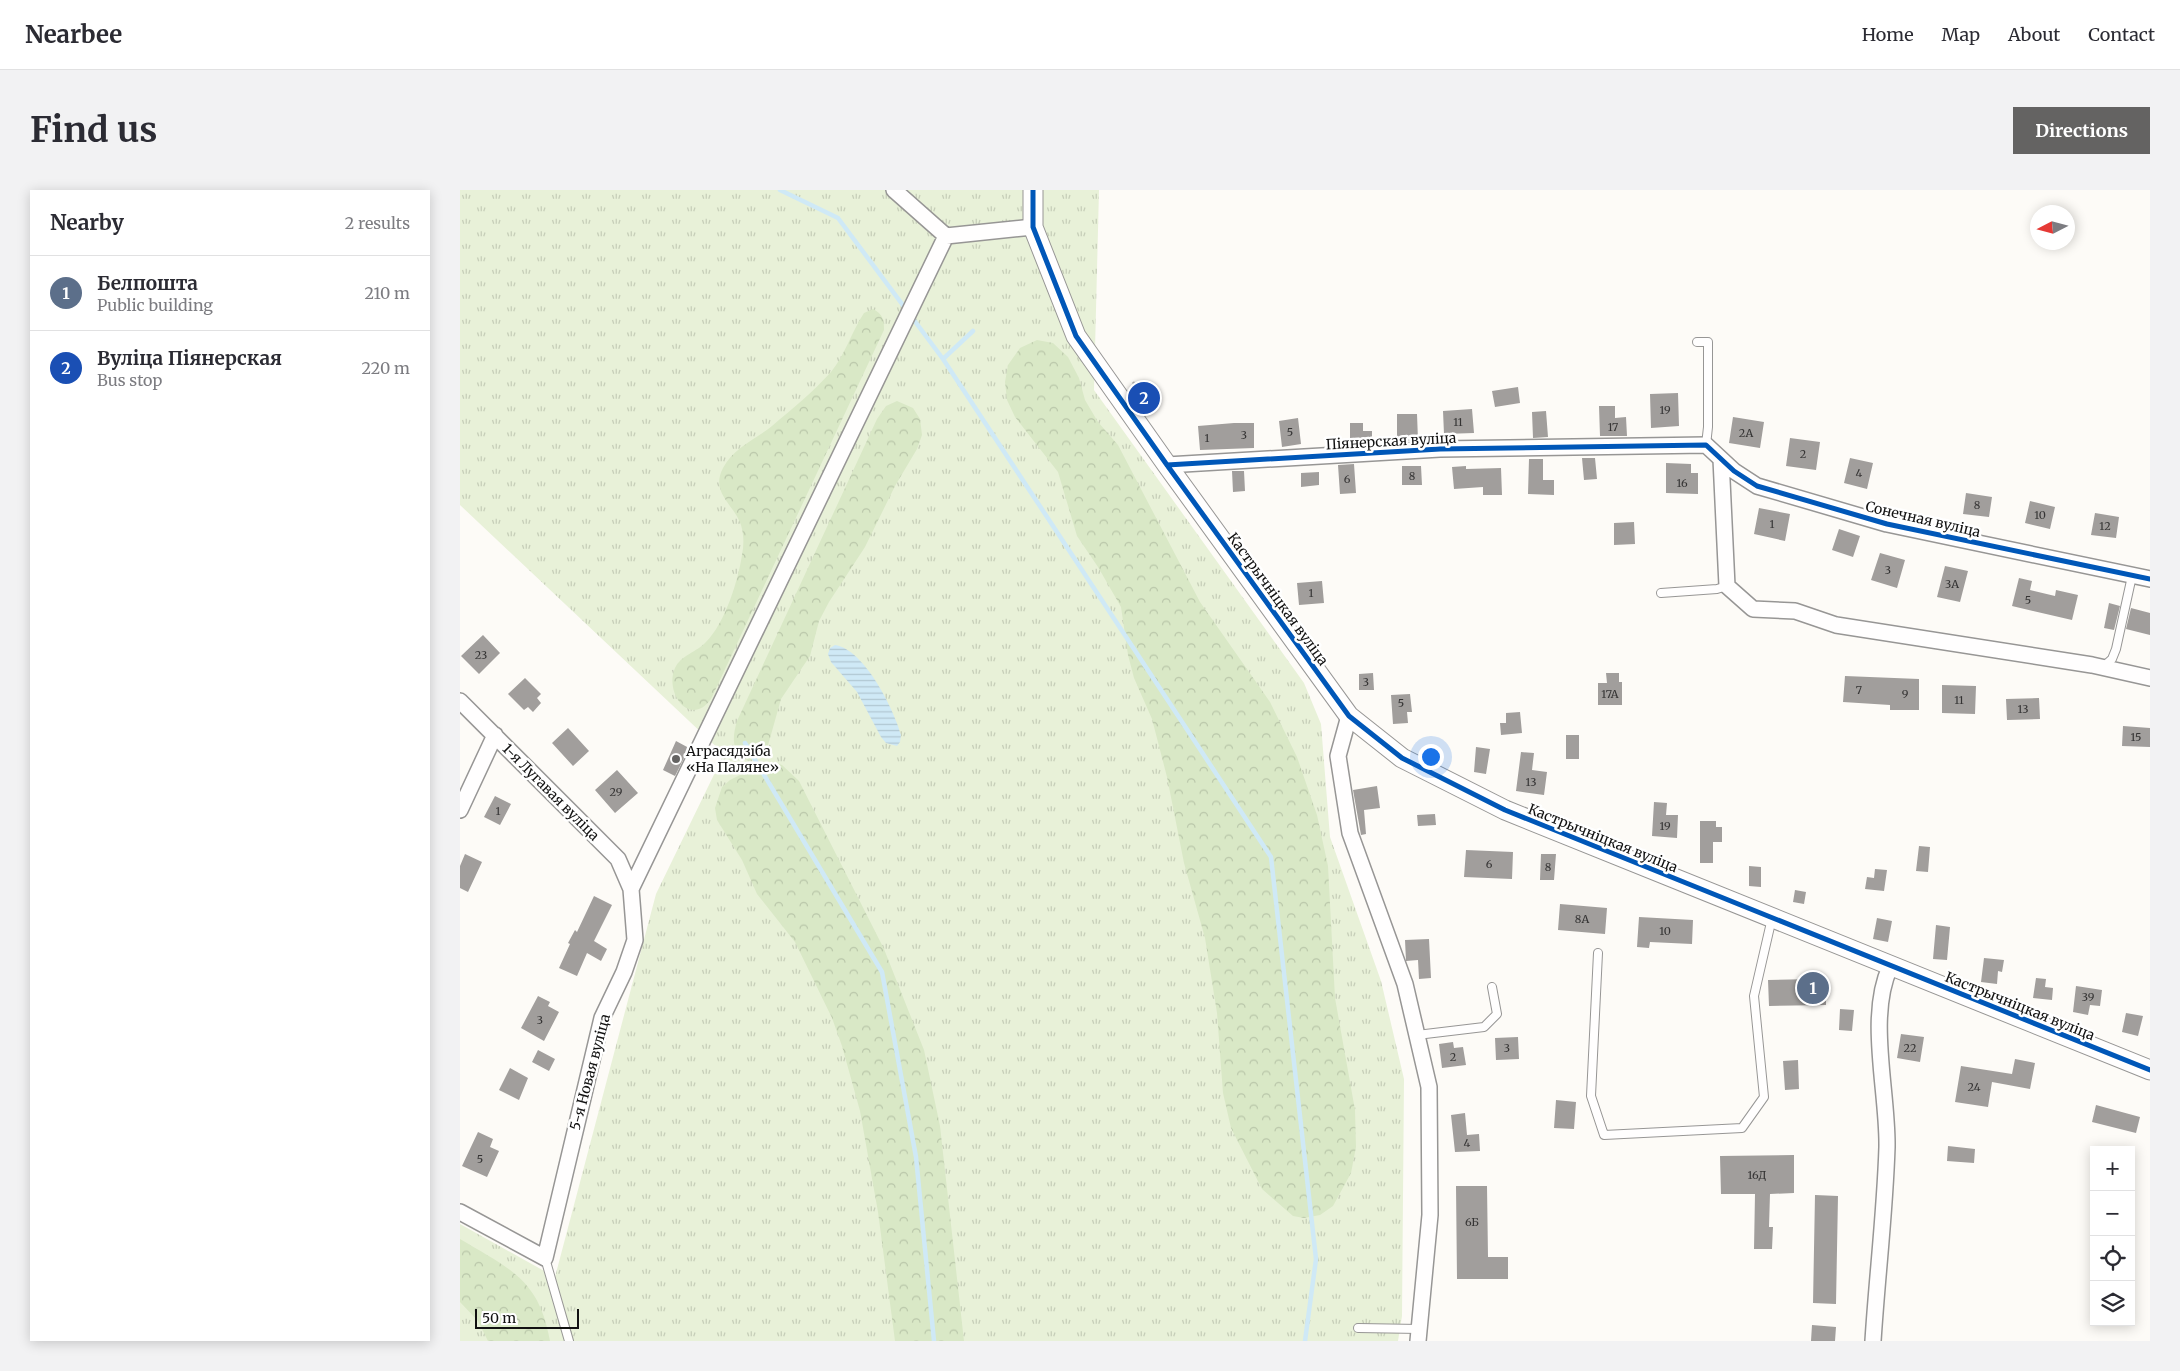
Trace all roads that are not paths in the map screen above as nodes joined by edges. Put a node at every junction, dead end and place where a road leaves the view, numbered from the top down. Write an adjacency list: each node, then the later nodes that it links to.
1 (894, 190): 4 (street)
2 (1033, 190): 3 (street)
3 (1033, 227): 4 (street); 8 (street, Кастрычніцкая вуліца)
4 (946, 236): 19 (street)
5 (1696, 342): 6 (lane)
6 (1706, 445): 7 (street, Сонечная вуліца); 8 (street, Піянерская вуліца)
7 (1722, 460): 9 (street, Сонечная вуліца); 11 (street)
8 (1167, 465): 16 (street, Кастрычніцкая вуліца)
9 (2132, 576): 10 (street, Сонечная вуліца); 13 (lane)
10 (2150, 579)
11 (1727, 586): 12 (lane); 13 (street)
12 (1661, 593)
13 (2103, 667): 14 (street)
14 (2150, 678)
15 (460, 701): 17 (street, 1-я Лугавая вуліца)
16 (1350, 716): 20 (street, Кастрычніцкая вуліца); 24 (street)
17 (494, 735): 18 (street); 19 (street, 1-я Лугавая вуліца)
18 (460, 810)
19 (631, 889): 27 (street, 5-я Новая вуліца)
20 (1772, 918): 21 (lane); 22 (street, Кастрычніцкая вуліца)
21 (1598, 952)
22 (1890, 967): 25 (street, Кастрычніцкая вуліца); 31 (street)
23 (1492, 987): 24 (lane)
24 (1417, 1035): 29 (street)
25 (2150, 1070)
26 (460, 1212): 27 (street)
27 (545, 1258): 30 (lane)
28 (1358, 1328): 29 (lane)
29 (1419, 1335)
30 (569, 1341)
31 (1873, 1341)

